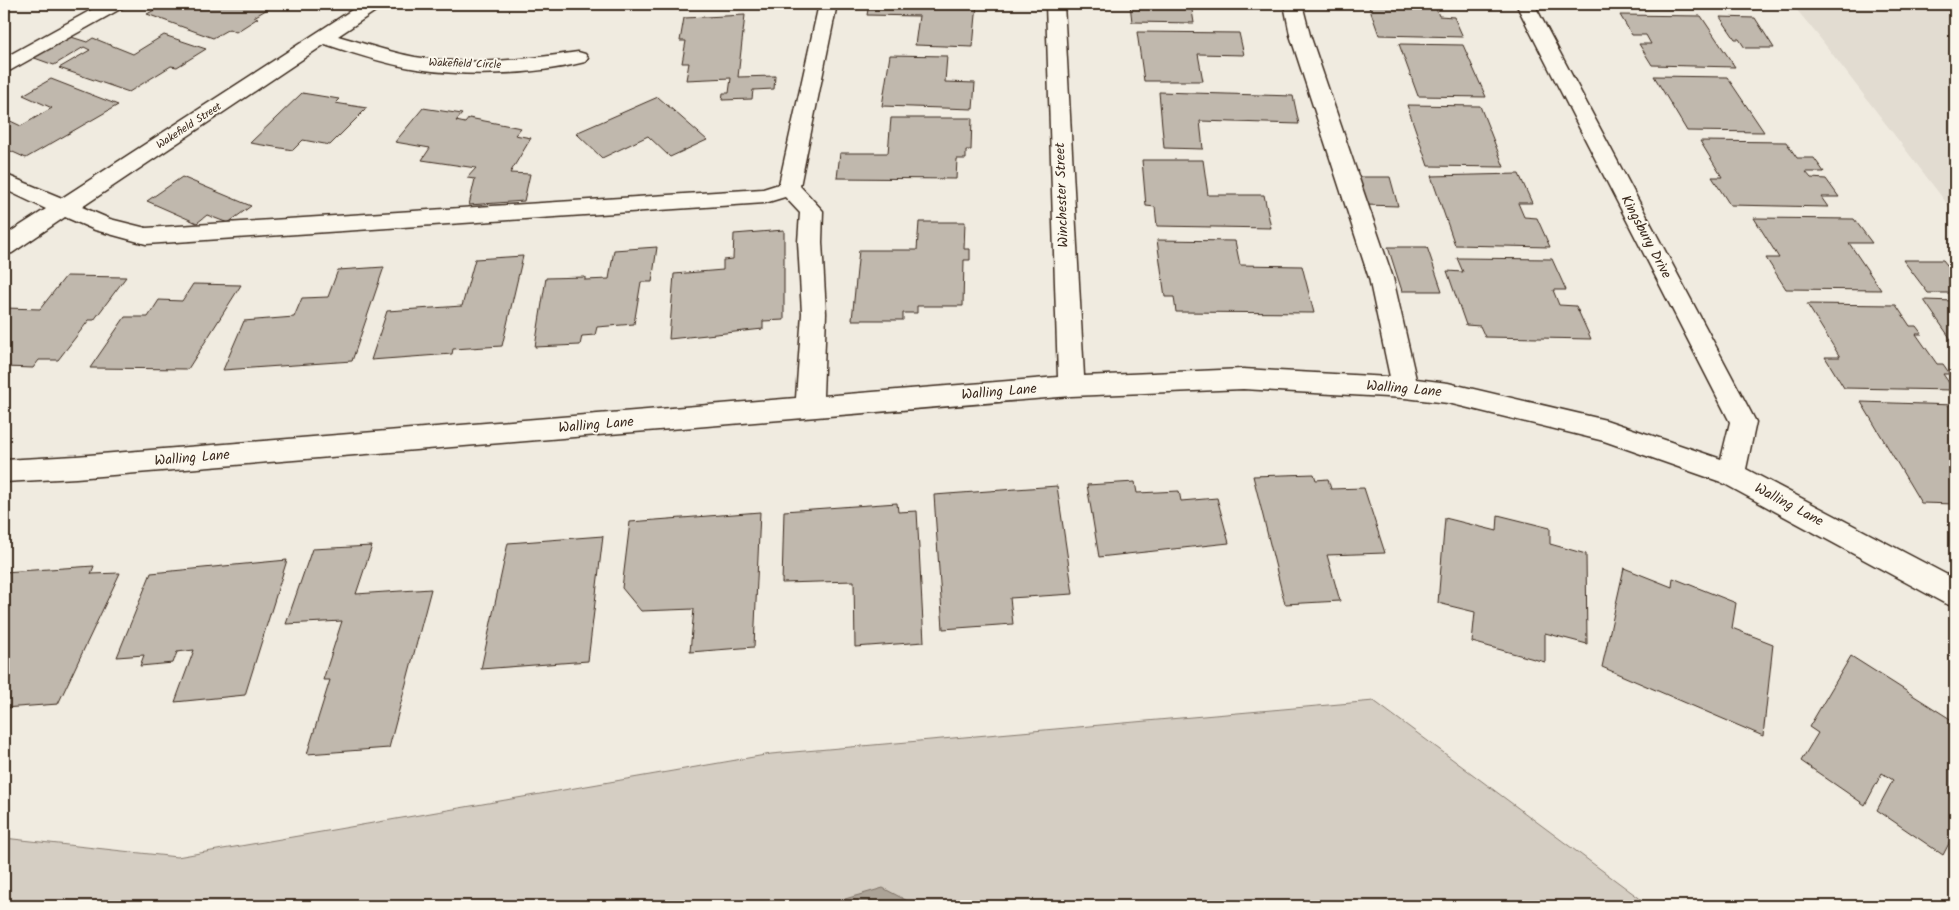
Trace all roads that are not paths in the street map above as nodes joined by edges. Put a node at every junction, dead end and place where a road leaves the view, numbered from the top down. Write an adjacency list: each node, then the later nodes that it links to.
1 (115, 4): 9 (street)
2 (373, 4): 7 (street, Wakefield Street)
3 (828, 4): 11 (street)
4 (1055, 4): 14 (street, Winchester Street)
5 (1293, 4): 15 (street)
6 (1525, 4): 18 (street, Kingsbury Drive)
7 (324, 38): 8 (street, Wakefield Circle); 12 (street, Wakefield Street)
8 (578, 58)
9 (4, 66)
10 (4, 181): 12 (street)
11 (789, 188): 12 (street); 16 (street)
12 (65, 207): 13 (street, Wakefield Street)
13 (4, 247)
14 (1071, 386): 15 (street, Walling Lane); 16 (street, Walling Lane)
15 (1405, 388): 18 (street, Walling Lane)
16 (809, 407): 17 (street, Walling Lane)
17 (4, 471)
18 (1731, 474): 19 (street, Walling Lane)
19 (1955, 594)

